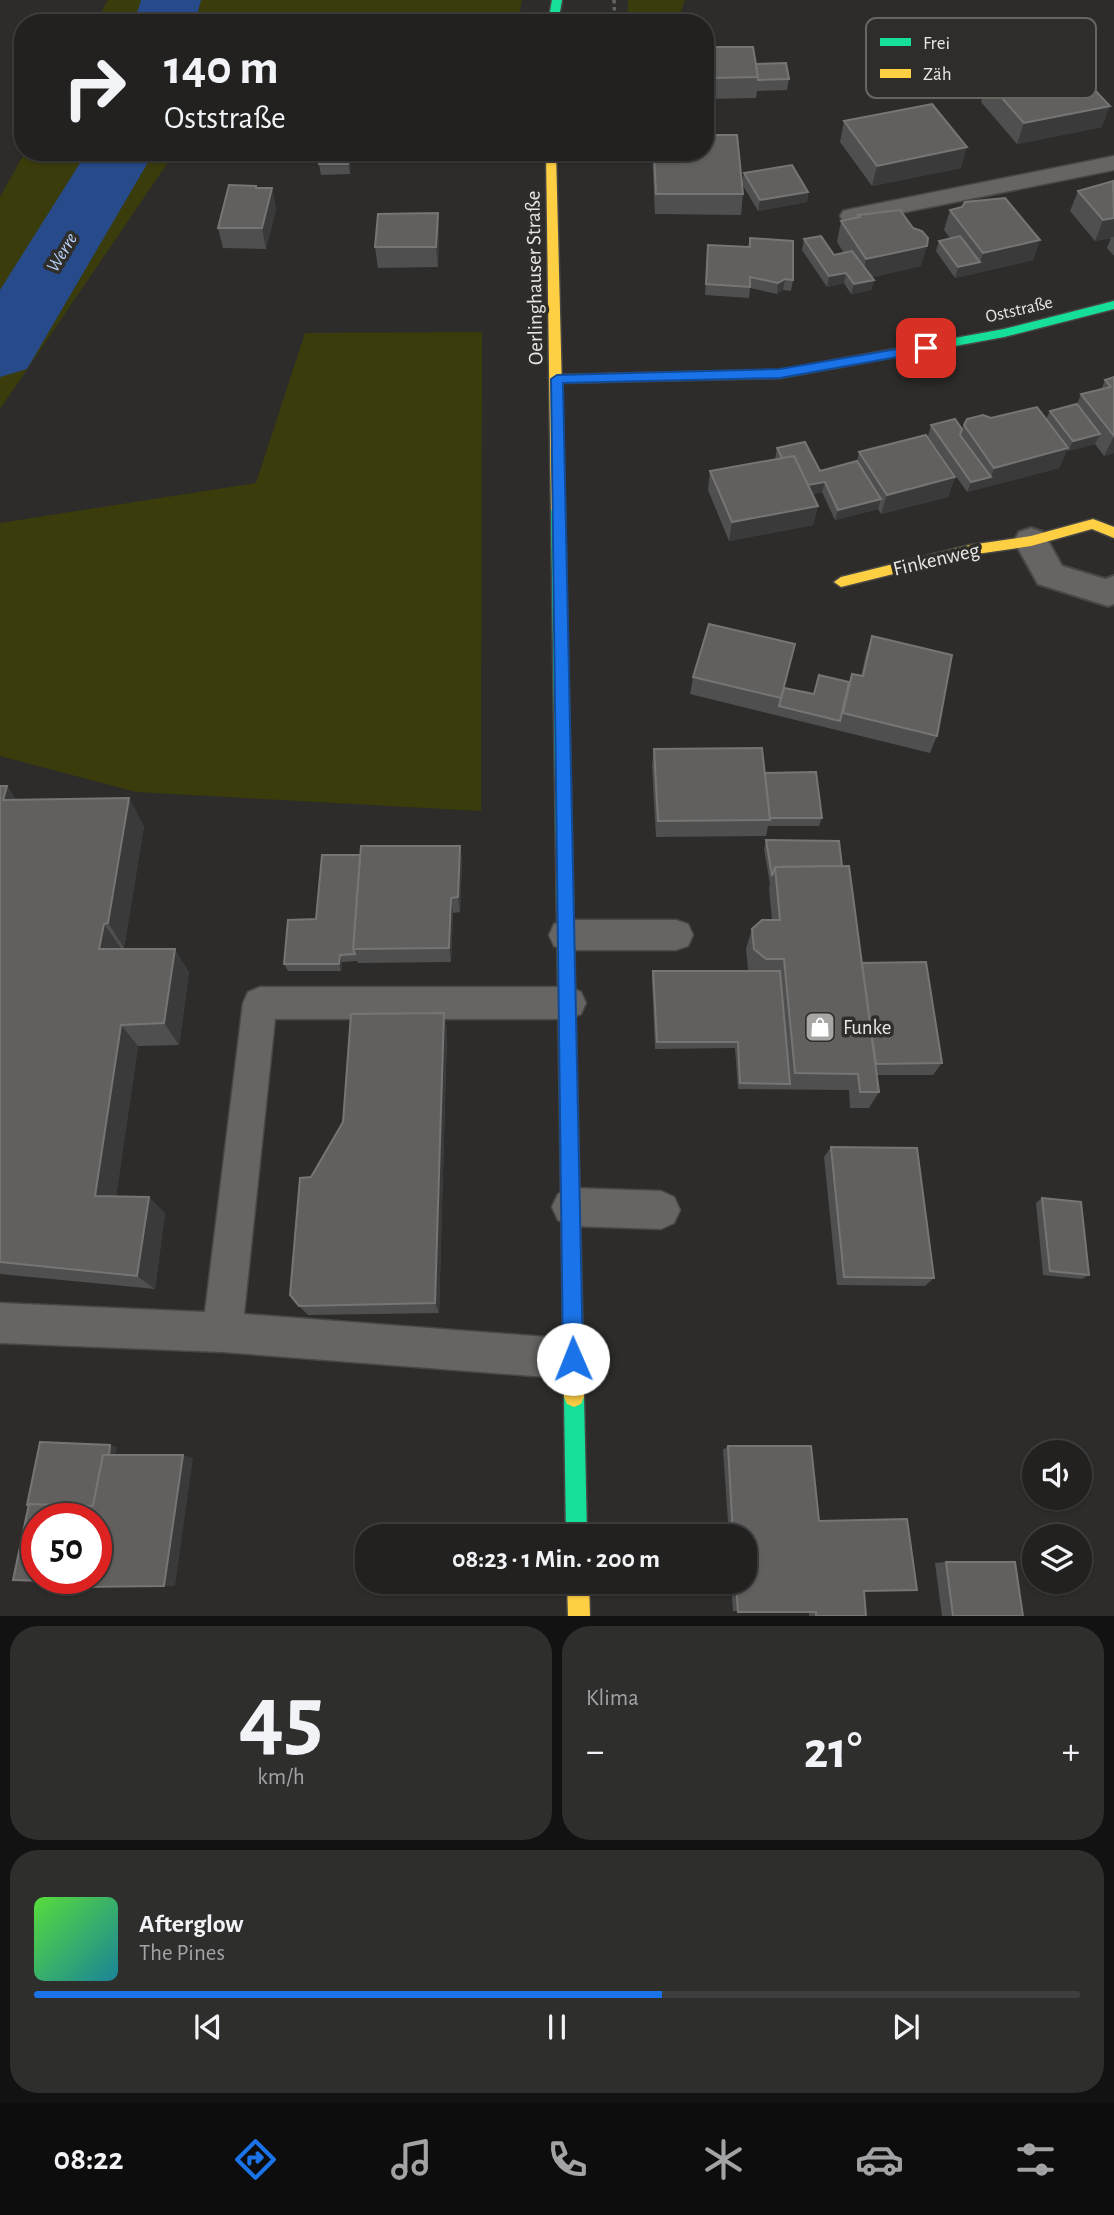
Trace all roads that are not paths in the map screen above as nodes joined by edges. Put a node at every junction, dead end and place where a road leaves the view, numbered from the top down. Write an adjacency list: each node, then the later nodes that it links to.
1 (551, 161): 5 (main road, Oerlinghauser Straße)
2 (1114, 163): 3 (lane)
3 (851, 216)
4 (1114, 305): 5 (main road, Oststraße)
5 (557, 379): 10 (main road, Oerlinghauser Straße)
6 (1114, 533): 7 (main road, Finkenweg)
7 (1031, 541): 8 (main road, Finkenweg); 9 (street)
8 (842, 582)
9 (1114, 589)
10 (566, 935): 11 (lane); 12 (main road, Oerlinghauser Straße)
11 (676, 935)
12 (569, 1003): 13 (main road, Oerlinghauser Straße); 16 (lane)
13 (571, 1207): 14 (lane); 17 (main road, Oerlinghauser Straße)
14 (661, 1210)
15 (0, 1323): 16 (lane)
16 (222, 1332): 17 (lane)
17 (573, 1359): 18 (main road, Oerlinghauser Straße)
18 (577, 1524)
19 (578, 1594): 20 (main road)
20 (579, 1616)

